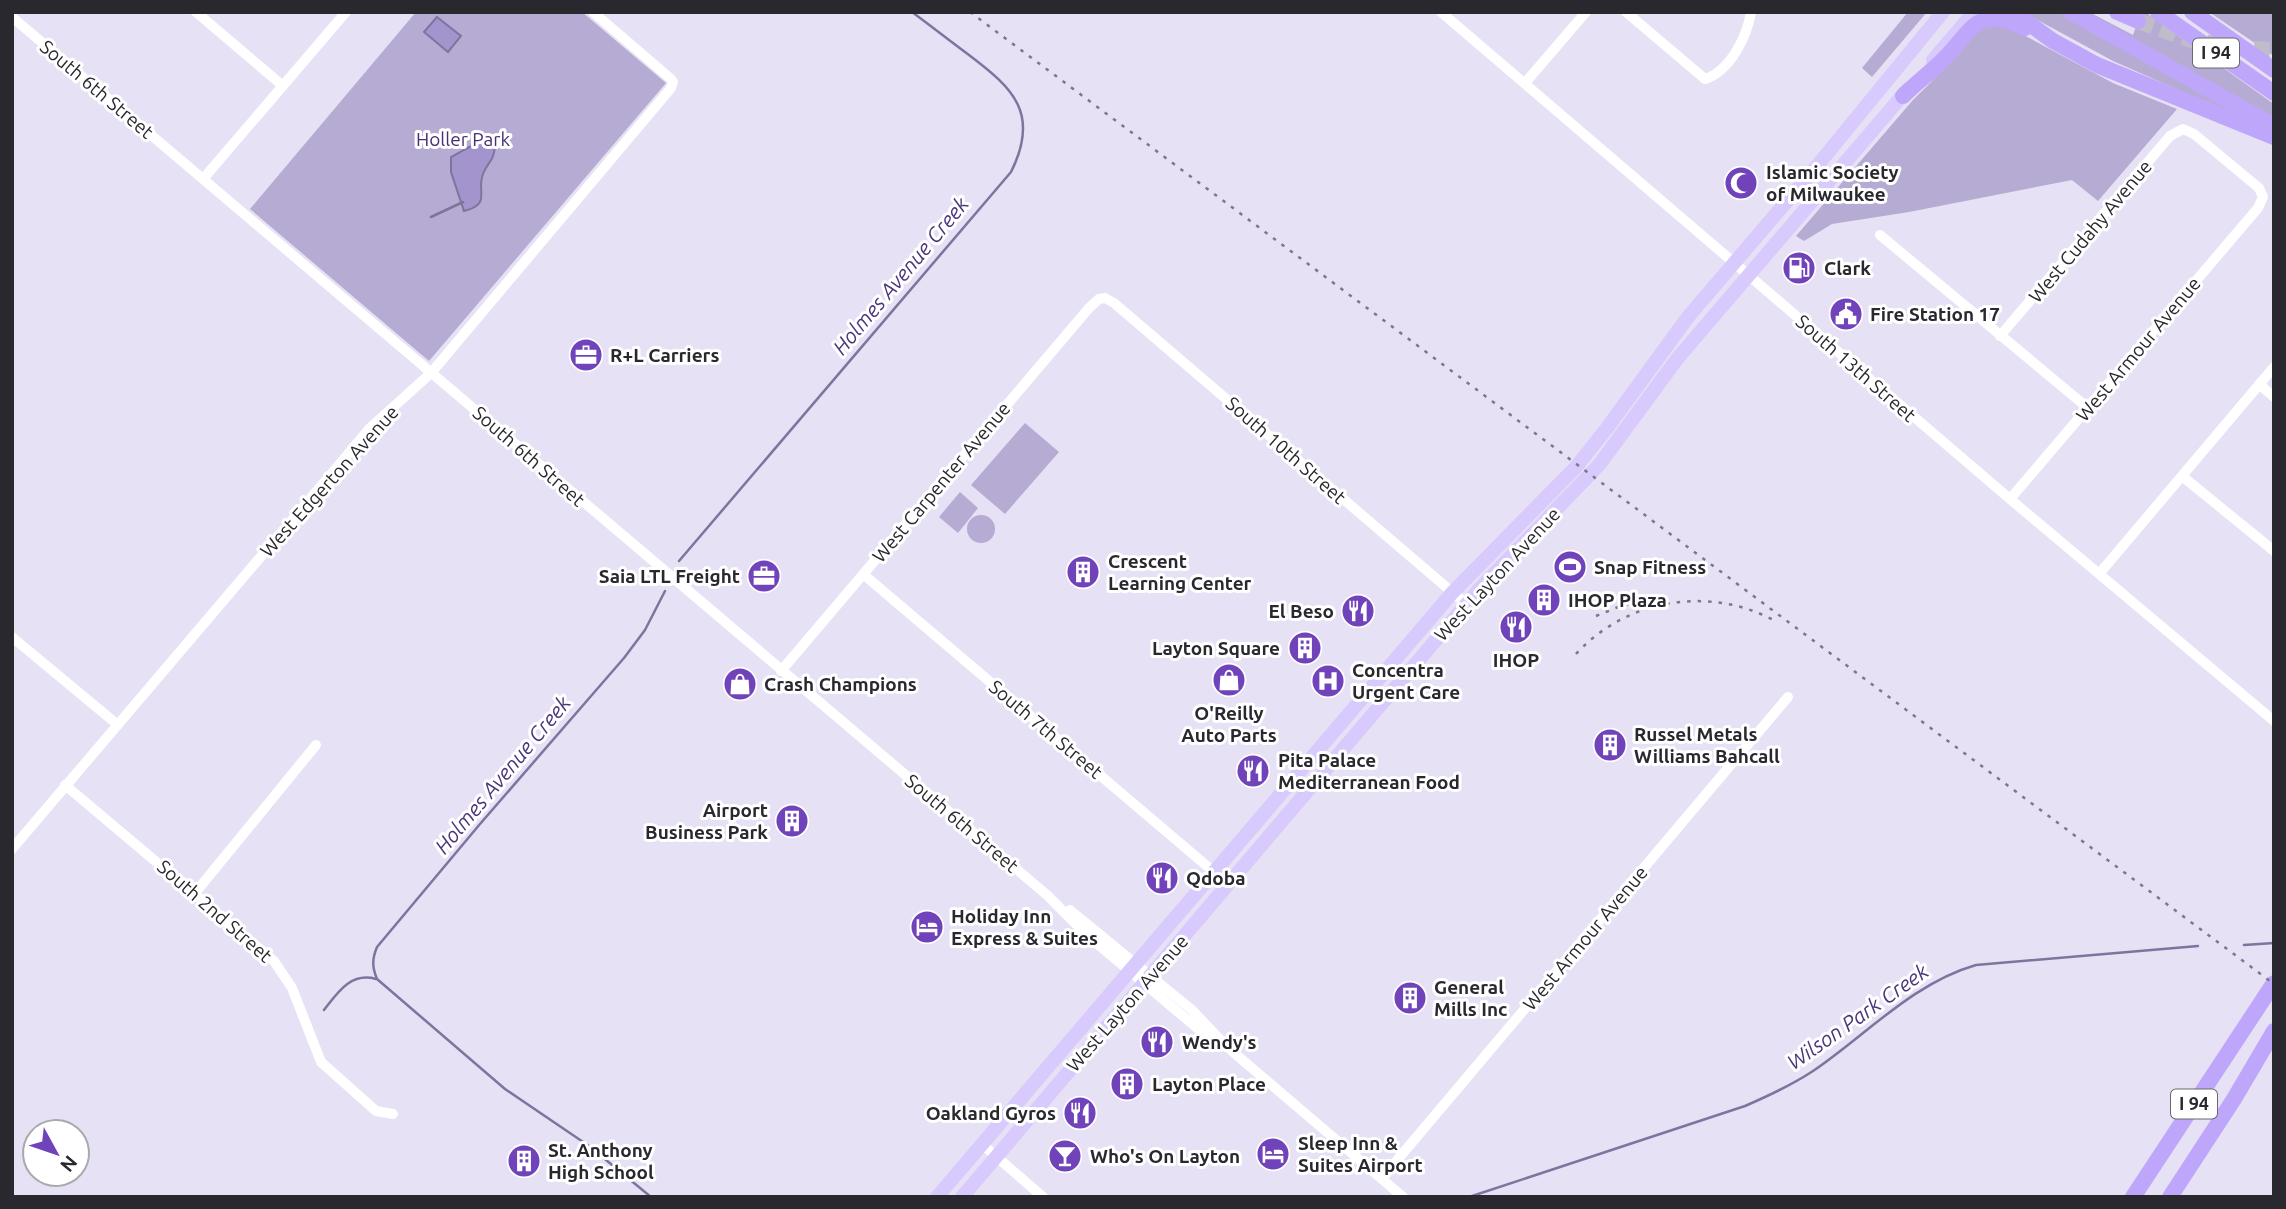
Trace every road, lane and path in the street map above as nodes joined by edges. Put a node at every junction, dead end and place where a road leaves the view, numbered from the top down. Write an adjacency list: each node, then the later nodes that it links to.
1 (196, 12): 20 (street)
2 (346, 12): 20 (street)
3 (593, 12): 33 (street, West Edgerton Avenue)
4 (1441, 12): 19 (street, South 13th Street)
5 (1586, 12): 19 (street)
6 (1626, 12): 7 (street)
7 (1751, 12)
8 (1943, 12): 28 (main road, West Layton Avenue)
9 (1974, 12): 22 (main road, West Layton Avenue)
10 (2013, 12): 17 (highway)
11 (2071, 12): 23 (highway)
12 (2117, 12): 16 (highway)
13 (2158, 12): 21 (highway, I 94)
14 (2192, 12): 18 (highway, I 94)
15 (12, 17): 26 (street, South 6th Street)
16 (2138, 21)
17 (2053, 41): 22 (highway); 25 (highway)
18 (2274, 70)
19 (1525, 83): 28 (street, South 13th Street)
20 (283, 86): 26 (street)
21 (2274, 93)
22 (1903, 96): 29 (main road, West Layton Avenue)
23 (2274, 126)
24 (2183, 129): 31 (street, West Cudahy Avenue); 36 (street, West Armour Avenue)
25 (2274, 137)
26 (204, 179): 33 (street, South 6th Street)
27 (1881, 236): 31 (street)
28 (1734, 262): 29 (street, South 13th Street); 42 (main road, West Layton Avenue)
29 (1748, 275): 38 (street, South 13th Street); 43 (main road, West Layton Avenue)
30 (1105, 298): 40 (street, West Carpenter Avenue); 42 (street, South 10th Street)
31 (2000, 336): 36 (street)
32 (2274, 367): 34 (street)
33 (431, 373): 45 (street, South 6th Street); 48 (street, West Edgerton Avenue)
34 (2259, 384): 35 (street); 37 (street)
35 (2274, 397)
36 (2088, 408): 38 (street, West Armour Avenue)
37 (2182, 476): 39 (street); 41 (street)
38 (2010, 499): 41 (street, South 13th Street)
39 (2274, 551)
40 (863, 574): 45 (street, West Carpenter Avenue); 52 (street, South 7th Street)
41 (2099, 574): 47 (street, South 13th Street)
42 (1452, 593): 43 (street, South 10th Street); 52 (main road, West Layton Avenue)
43 (1466, 604): 53 (main road, West Layton Avenue)
44 (12, 636): 48 (street)
45 (781, 671): 55 (street, South 6th Street)
46 (1788, 697): 64 (street, West Armour Avenue)
47 (2274, 720)
48 (118, 725): 50 (street, West Edgerton Avenue)
49 (316, 745): 54 (street)
50 (65, 785): 51 (street, West Edgerton Avenue); 54 (street, South 2nd Street)
51 (12, 849)
52 (1214, 872): 53 (street, South 7th Street); 55 (main road, West Layton Avenue)
53 (1227, 886): 56 (main road, West Layton Avenue)
54 (195, 893): 61 (street, South 2nd Street)
55 (1133, 967): 56 (street, South 6th Street); 62 (main road, West Layton Avenue)
56 (1147, 979): 63 (main road, West Layton Avenue); 64 (street, South 6th Street)
57 (2274, 983): 69 (highway, I 94)
58 (2274, 1031): 60 (highway, I 94)
59 (2274, 1051): 60 (highway)
60 (2234, 1098): 70 (highway, I 94)
61 (393, 1114)
62 (983, 1145): 63 (street); 65 (main road, West Layton Avenue)
63 (996, 1157): 66 (main road, West Layton Avenue); 67 (street)
64 (1382, 1178): 68 (street, South 6th Street)
65 (937, 1197)
66 (962, 1197)
67 (1043, 1197)
68 (1404, 1197)
69 (2133, 1197)
70 (2170, 1197)

